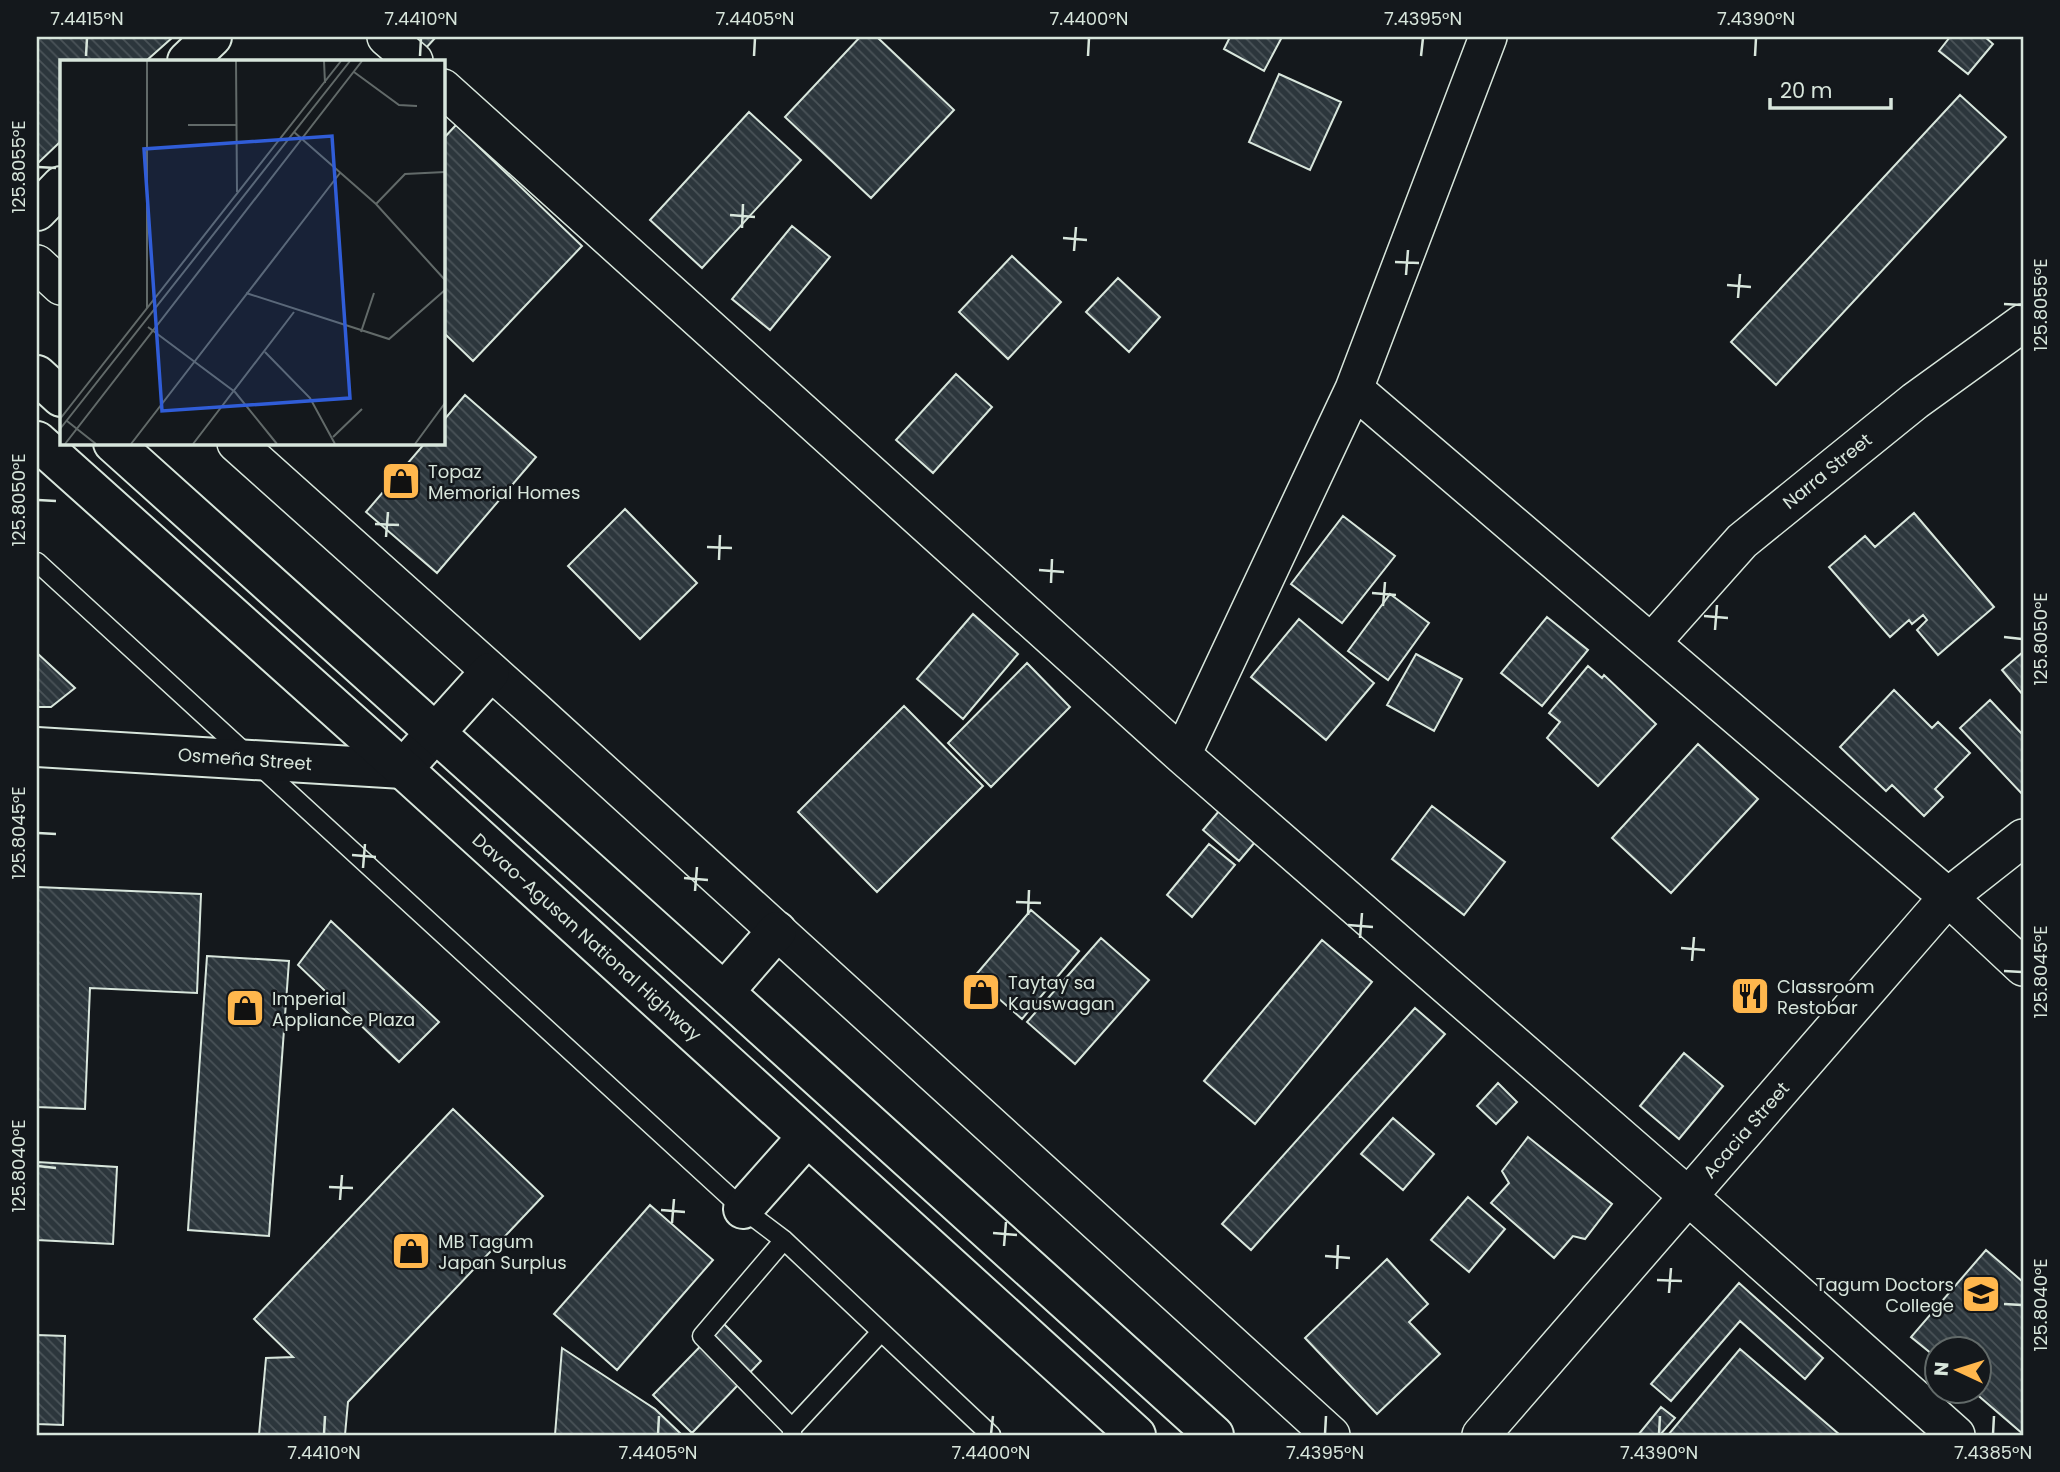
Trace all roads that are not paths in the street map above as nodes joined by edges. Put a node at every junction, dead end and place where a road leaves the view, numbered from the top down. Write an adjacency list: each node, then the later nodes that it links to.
1 (212, 37): 4 (main road)
2 (386, 37): 5 (street)
3 (1488, 37): 13 (street)
4 (188, 60)
5 (413, 60)
6 (444, 89): 23 (street)
7 (60, 187): 8 (main road)
8 (37, 211)
9 (37, 264): 10 (street)
10 (60, 285)
11 (2023, 323): 19 (street, Narra Street)
12 (37, 375): 14 (main road)
13 (1354, 389): 19 (street); 23 (street)
14 (60, 396)
15 (37, 441): 25 (main road, Davao-Agusan National Highway)
16 (114, 444): 21 (main road)
17 (237, 444): 20 (street)
18 (37, 562): 24 (lane)
19 (1652, 642): 27 (street)
20 (491, 672): 21 (main road); 28 (street)
21 (436, 732): 25 (main road); 30 (main road)
22 (37, 747): 24 (main road, Osmeña Street)
23 (1182, 755): 32 (street)
24 (255, 760): 25 (main road, Osmeña Street); 33 (lane)
25 (403, 769): 31 (main road, Davao-Agusan National Highway)
26 (2023, 838): 27 (street, Acacia Street)
27 (1948, 897): 29 (street); 32 (street, Acacia Street)
28 (777, 932): 30 (main road); 40 (street)
29 (2023, 967)
30 (724, 992): 39 (main road)
31 (807, 1137): 33 (main road); 38 (main road, Davao-Agusan National Highway)
32 (1688, 1196): 41 (street, Acacia Street); 42 (street)
33 (743, 1209): 34 (lane)
34 (784, 1240): 35 (lane); 36 (lane)
35 (881, 1332): 36 (lane); 37 (lane)
36 (792, 1431)
37 (991, 1435)
38 (1136, 1435)
39 (1214, 1435)
40 (1331, 1435)
41 (1481, 1435)
42 (1956, 1435)

